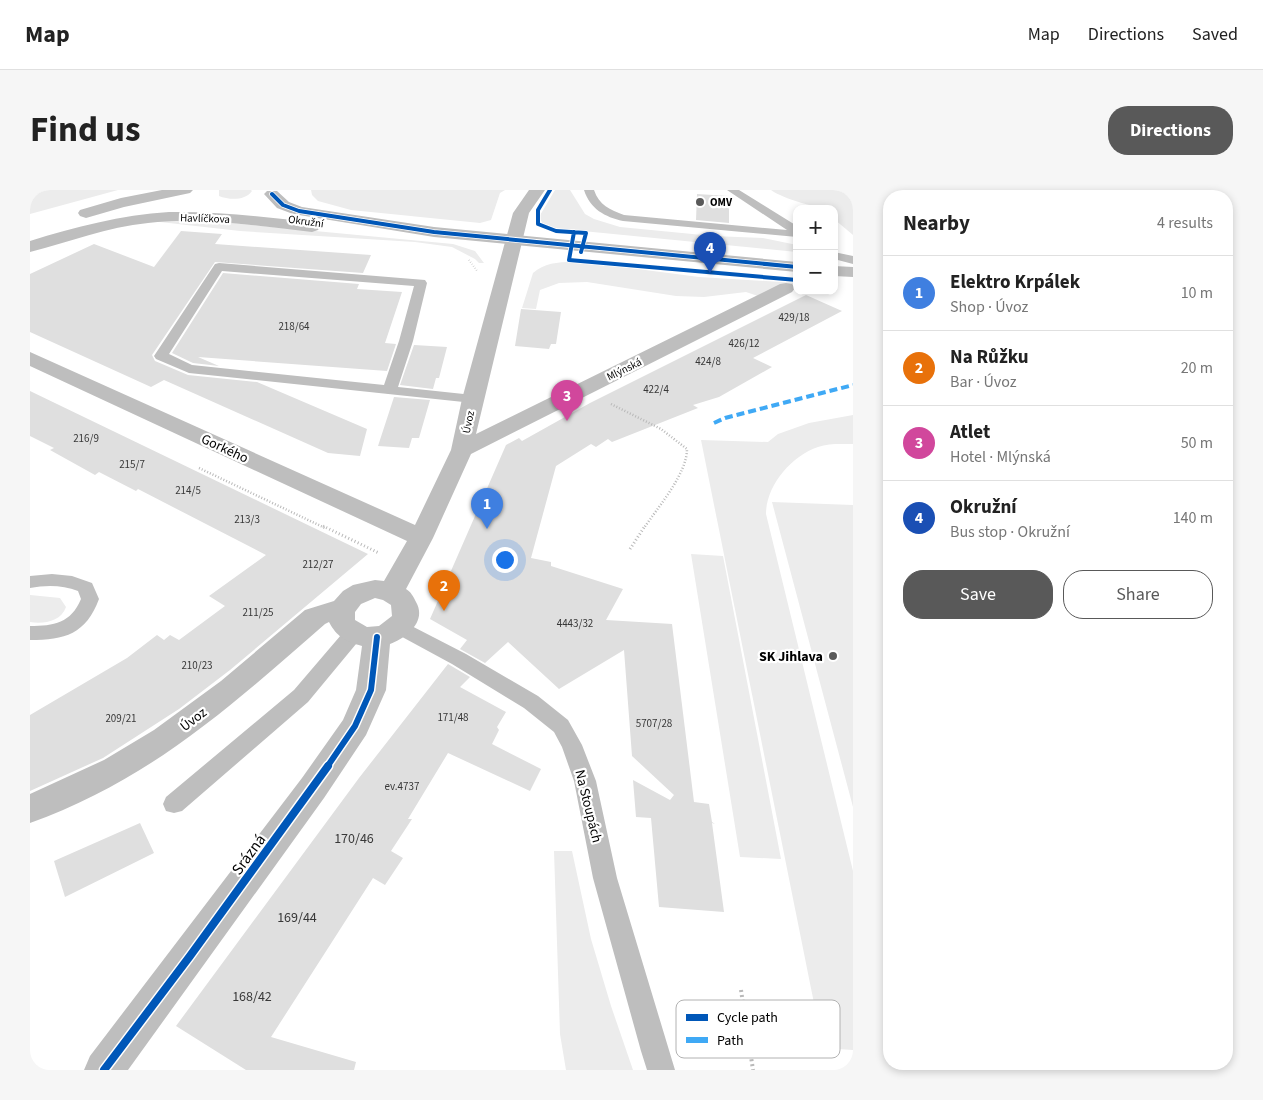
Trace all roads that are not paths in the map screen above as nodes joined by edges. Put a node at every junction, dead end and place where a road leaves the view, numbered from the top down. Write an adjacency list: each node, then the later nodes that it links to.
1 (537, 190): 15 (street, Úvoz)
2 (589, 190): 12 (lane)
3 (732, 190): 9 (lane)
4 (272, 192): 7 (street); 8 (street, Okružní)
5 (197, 195): 7 (street, Havlíčkova); 13 (street, Havlíčkova); 14 (street, Havlíčkova)
6 (299, 197): 8 (street)
7 (249, 205): 10 (street, Okružní)
8 (348, 218): 11 (street, Okružní)
9 (793, 229)
10 (383, 232): 11 (street, Okružní); 16 (street, Havlíčkova)
11 (434, 232): 15 (street, Okružní)
12 (793, 232)
13 (30, 234)
14 (30, 239)
15 (514, 240): 19 (street, Okružní); 25 (street, Úvoz)
16 (30, 247)
17 (838, 256): 18 (lane)
18 (853, 260)
19 (793, 267)
20 (838, 270): 21 (street)
21 (853, 272)
22 (786, 288): 26 (street, Mlýnská)
23 (37, 361): 27 (street, Gorkého)
24 (390, 390): 24 (lane); 25 (lane)
25 (473, 399): 26 (street, Úvoz)
26 (462, 450): 27 (street, Úvoz)
27 (421, 538): 29 (street, Úvoz)
28 (30, 582): 31 (lane)
29 (391, 592): 30 (street, Srázná); 30 (street)
30 (368, 627): 32 (lane); 33 (street, Úvoz); 34 (street, Srázná); 35 (lane, Na Stoupách)
31 (30, 633)
32 (174, 804)
33 (30, 809)
34 (104, 1070)
35 (661, 1070)

